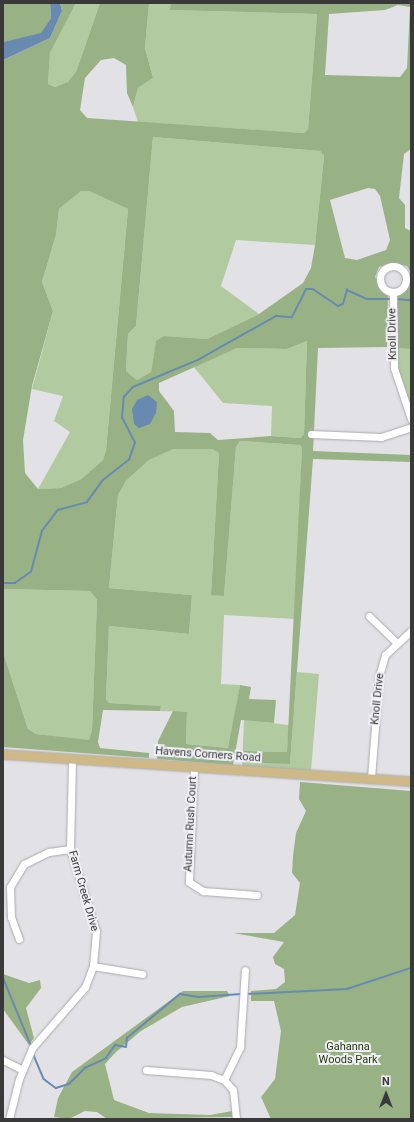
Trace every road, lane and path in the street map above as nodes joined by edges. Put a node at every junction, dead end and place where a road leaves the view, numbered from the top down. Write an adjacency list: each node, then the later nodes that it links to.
1 (392, 294): 2 (street, Knoll Drive)
2 (411, 419)
3 (411, 427): 4 (street)
4 (311, 434)
5 (370, 616): 7 (street)
6 (411, 631): 7 (street, Knoll Drive)
7 (396, 642): 11 (street, Knoll Drive)
8 (3, 754): 9 (main road, Havens Corners Road)
9 (72, 759): 10 (main road, Havens Corners Road); 13 (street, Farm Creek Drive)
10 (194, 767): 11 (main road, Havens Corners Road); 15 (street, Autumn Rush Court)
11 (371, 778): 12 (main road, Havens Corners Road)
12 (411, 781)
13 (70, 849): 14 (street); 17 (street, Farm Creek Drive)
14 (6, 886): 16 (street)
15 (257, 895)
16 (19, 938)
17 (93, 966): 19 (street); 21 (street, Farm Creek Drive)
18 (245, 970): 23 (street)
19 (142, 974)
20 (3, 1060): 21 (street)
21 (23, 1070): 24 (street, Farm Creek Drive)
22 (146, 1070): 23 (street)
23 (224, 1080): 25 (street)
24 (9, 1119)
25 (236, 1119)

